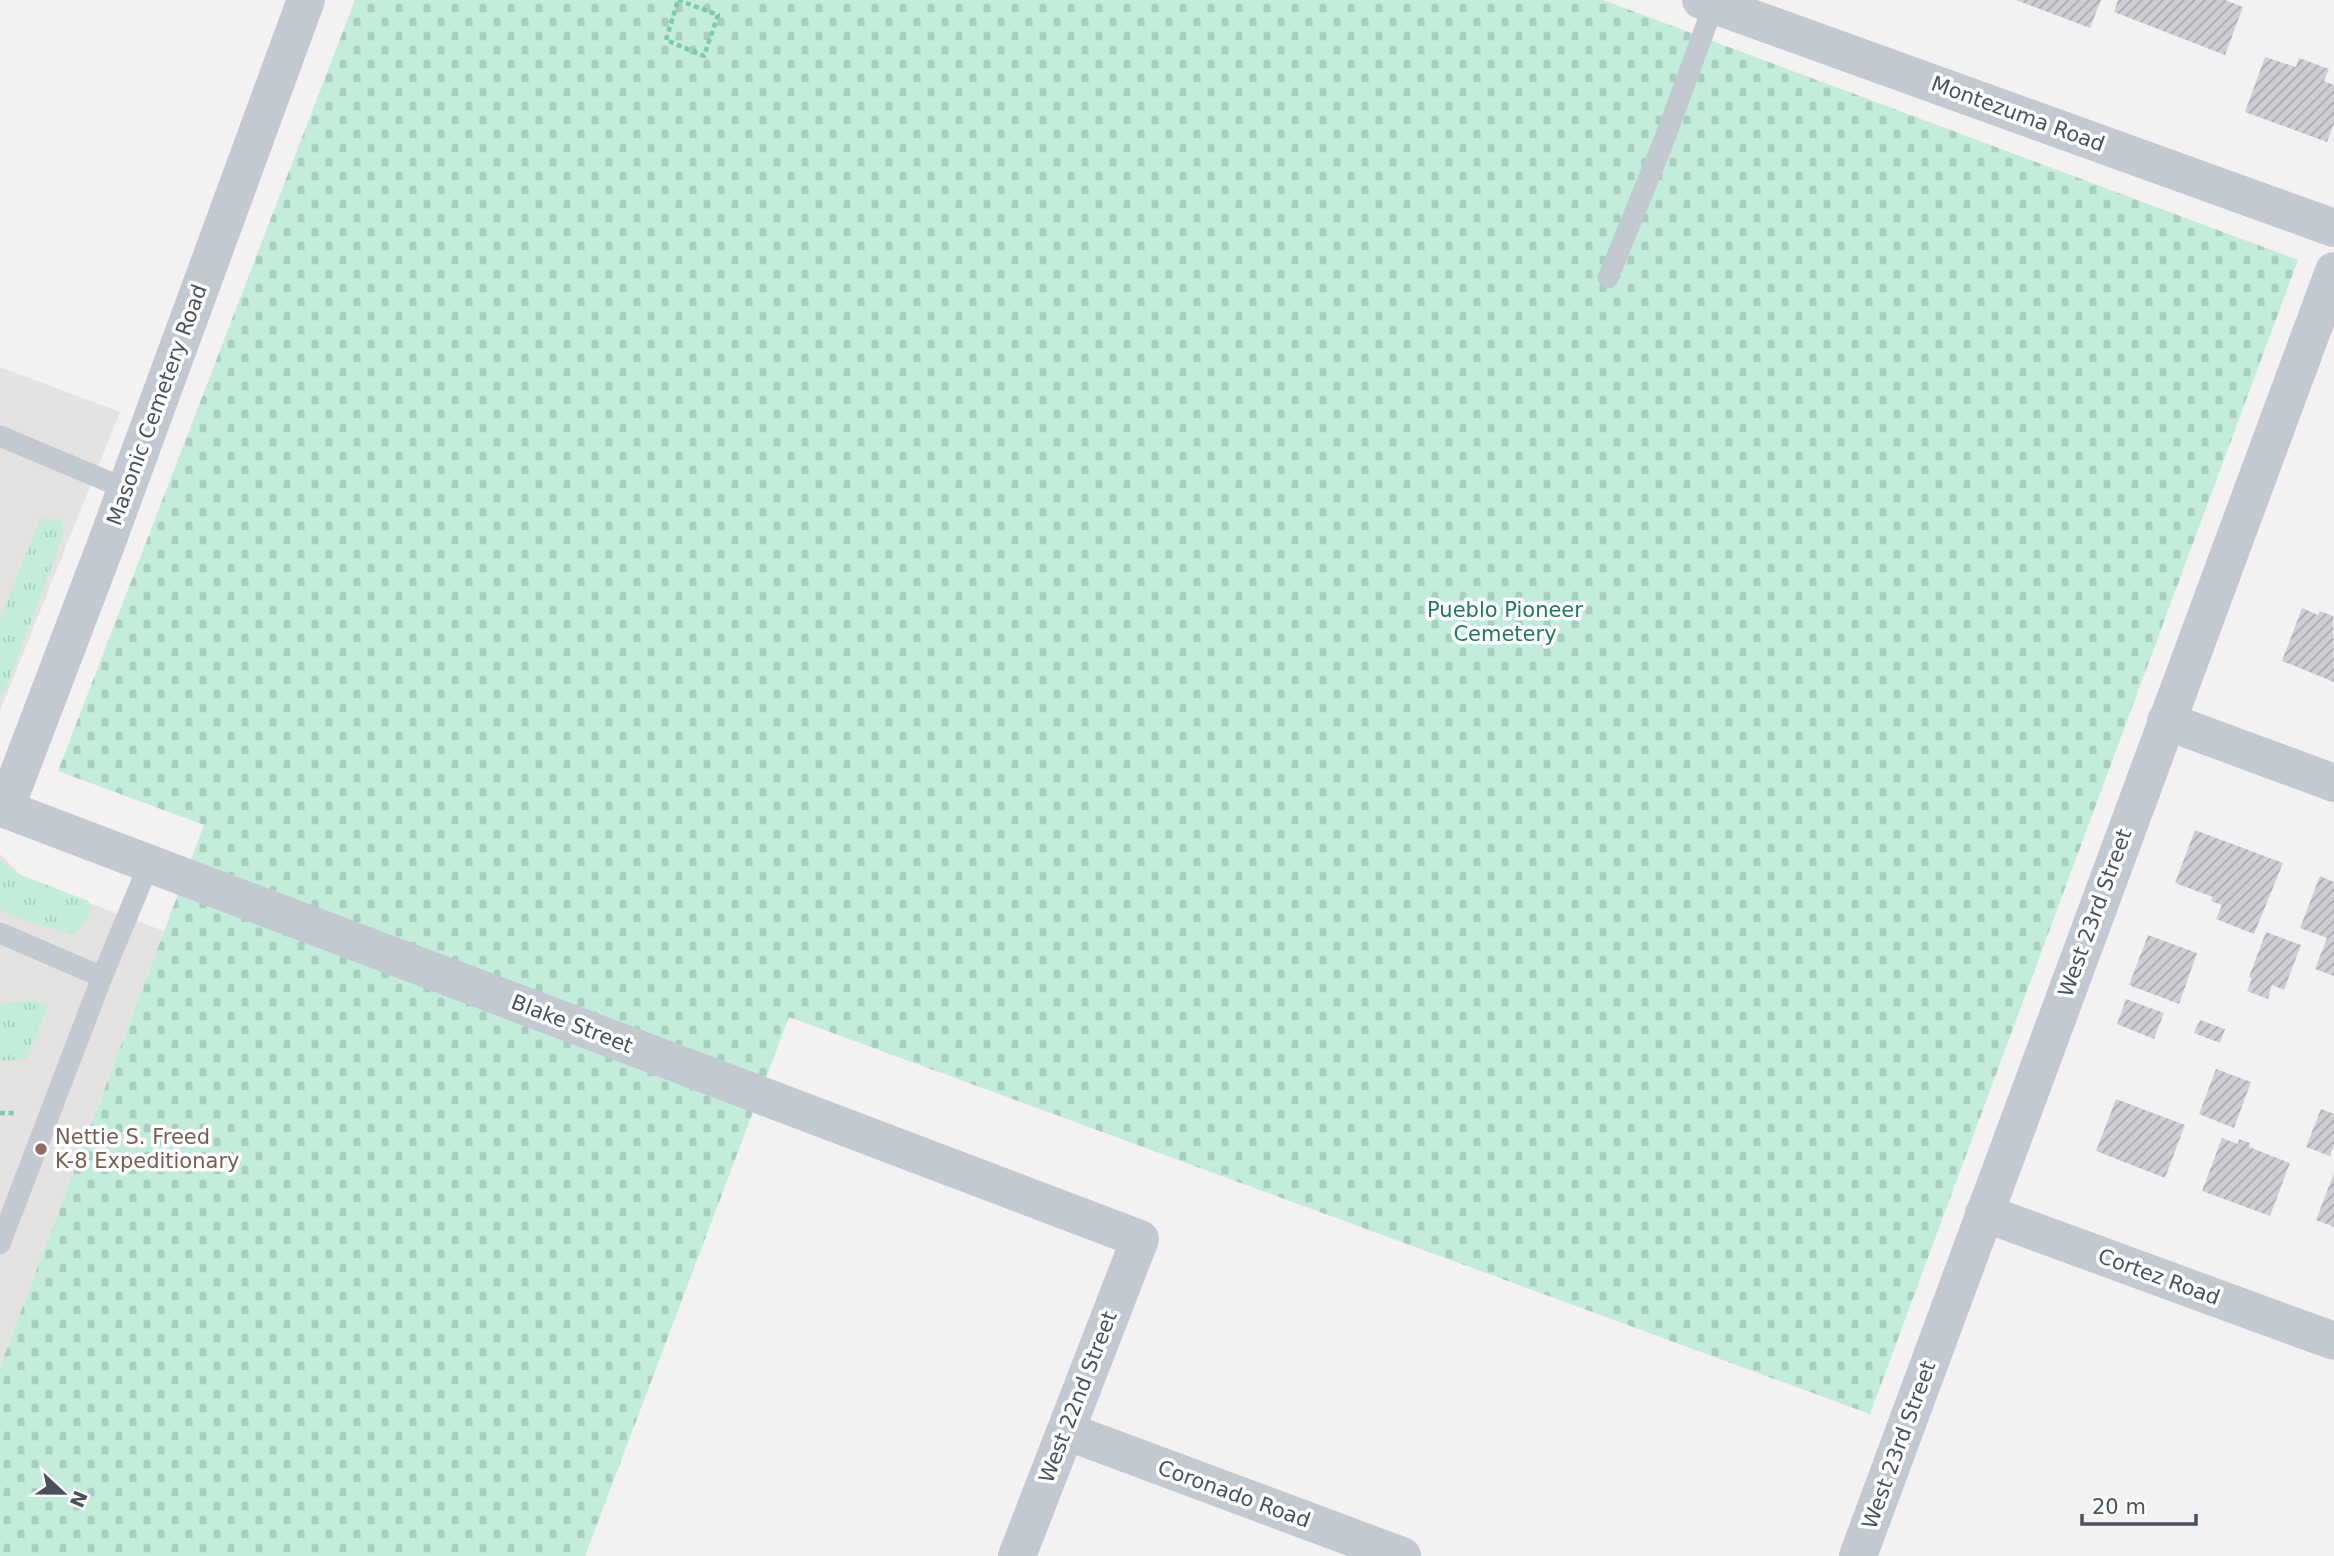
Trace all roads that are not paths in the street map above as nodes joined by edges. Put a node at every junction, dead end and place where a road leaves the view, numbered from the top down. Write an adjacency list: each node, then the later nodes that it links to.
1 (306, 0): 7 (street, Masonic Cemetery Road)
2 (1708, 2): 3 (street, Montezuma Road); 5 (lane)
3 (2334, 228)
4 (2334, 271): 8 (street, West 23rd Street)
5 (1608, 278)
6 (0, 436): 7 (lane)
7 (126, 489): 9 (street, Masonic Cemetery Road)
8 (2166, 721): 10 (street); 15 (street, West 23rd Street)
9 (12, 755): 11 (street, Masonic Cemetery Road)
10 (2334, 783)
11 (5, 809): 12 (street, Blake Street)
12 (149, 864): 14 (lane); 16 (street, Blake Street)
13 (0, 933): 14 (lane)
14 (102, 977): 17 (lane)
15 (1984, 1213): 18 (street, Cortez Road); 22 (street, West 23rd Street)
16 (1140, 1239): 19 (street, West 22nd Street)
17 (0, 1244)
18 (2334, 1341)
19 (1066, 1431): 20 (street, West 22nd Street); 21 (street, Coronado Road)
20 (1017, 1556)
21 (1402, 1556)
22 (1858, 1556)

